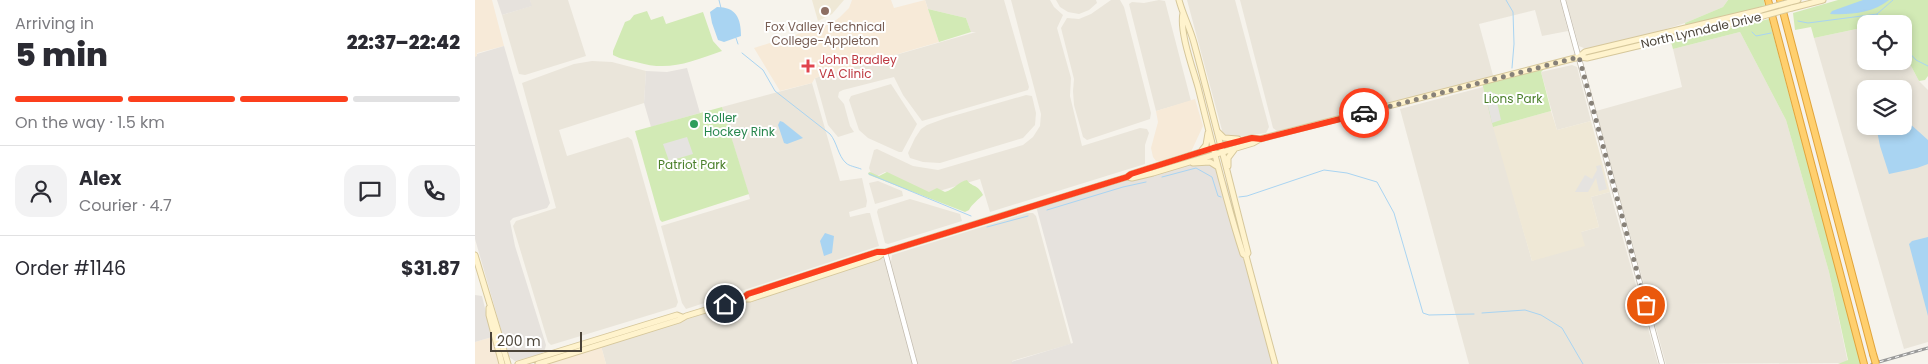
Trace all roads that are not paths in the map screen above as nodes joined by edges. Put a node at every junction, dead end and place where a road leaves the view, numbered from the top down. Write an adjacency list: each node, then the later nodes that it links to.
1 (1179, 0): 8 (main road)
2 (1563, 0): 9 (street)
3 (1768, 0): 27 (highway)
4 (1780, 0): 35 (highway, bridge)
5 (1798, 0): 7 (main road, North Lynndale Drive)
6 (1823, 0): 7 (main road, North Lynndale Drive)
7 (1791, 5): 9 (main road, North Lynndale Drive, bridge)
8 (1183, 13): 10 (main road); 11 (main road)
9 (1579, 57): 12 (main road, North Lynndale Drive); 34 (street)
10 (1215, 127): 13 (main road); 15 (main road)
11 (1209, 131): 16 (main road); 17 (main road)
12 (1261, 139): 13 (main road, North Lynndale Drive); 14 (main road, North Lynndale Drive)
13 (1241, 141): 15 (main road, North Lynndale Drive)
14 (1237, 148): 15 (main road, North Lynndale Drive); 21 (main road)
15 (1221, 149): 16 (main road, North Lynndale Drive); 21 (main road)
16 (1214, 151): 17 (main road, North Lynndale Drive); 18 (main road, North Lynndale Drive); 19 (main road)
17 (1199, 152): 20 (main road, North Lynndale Drive)
18 (1181, 164): 19 (main road); 20 (main road, North Lynndale Drive)
19 (1218, 167): 24 (main road)
20 (1127, 177): 22 (main road, North Lynndale Drive)
21 (1231, 188): 24 (main road)
22 (885, 252): 26 (main road, North Lynndale Drive); 32 (street)
23 (475, 255): 25 (main road)
24 (1246, 256): 33 (main road)
25 (489, 307): 28 (main road); 29 (main road)
26 (682, 317): 30 (main road, North Lynndale Drive); 31 (main road, North Lynndale Drive)
27 (1863, 360)
28 (502, 364)
29 (508, 364)
30 (518, 364)
31 (538, 364)
32 (915, 364)
33 (1275, 364)
34 (1662, 364)
35 (1876, 364)

